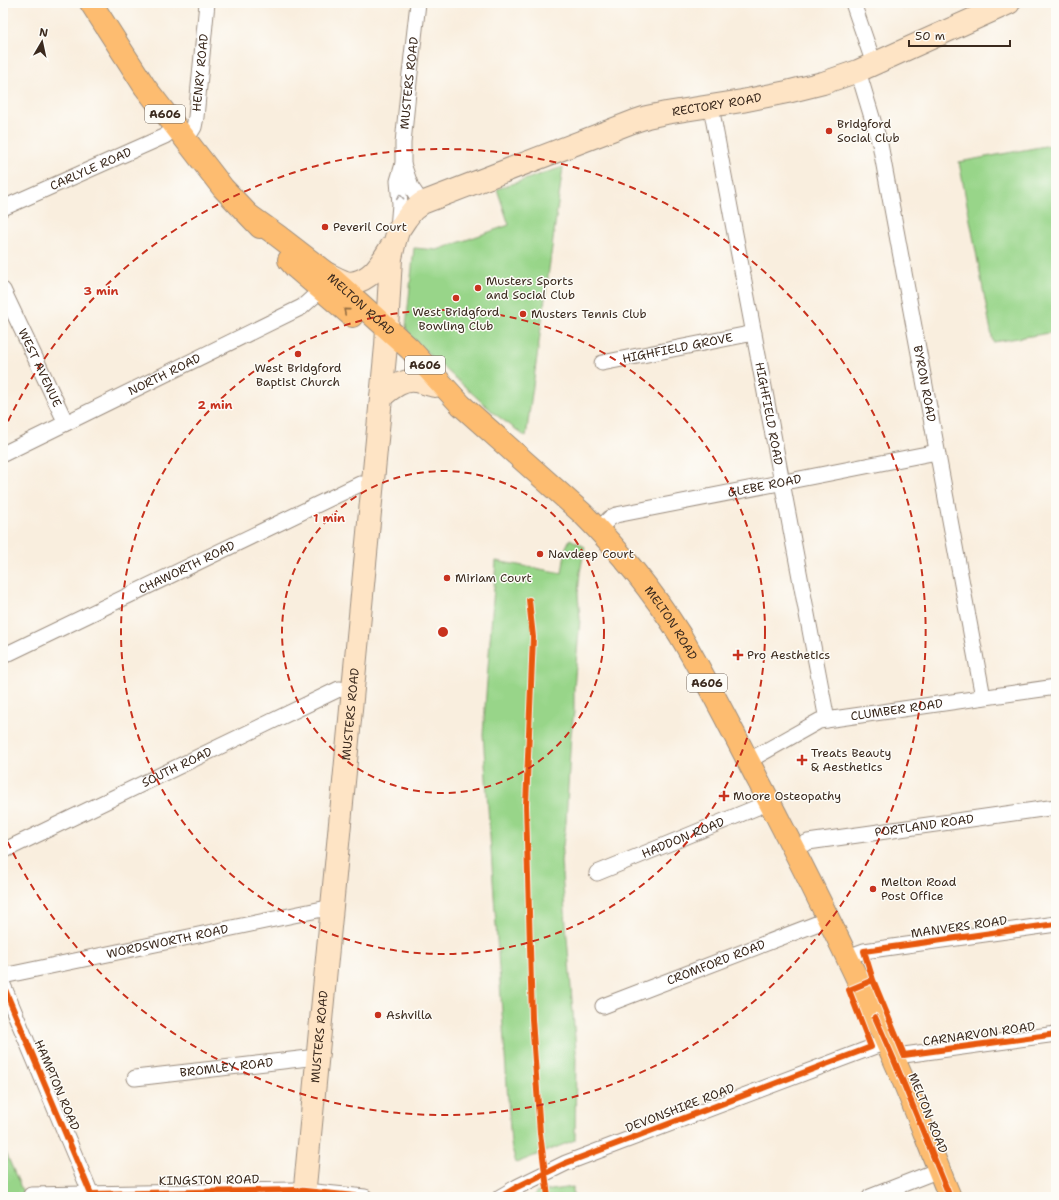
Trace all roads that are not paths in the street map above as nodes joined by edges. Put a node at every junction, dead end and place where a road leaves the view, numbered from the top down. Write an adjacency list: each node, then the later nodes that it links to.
1 (92, 3): 8 (main road, MELTON ROAD / A606)
2 (207, 3): 8 (street, HENRY ROAD)
3 (418, 3): 9 (street, MUSTERS ROAD)
4 (853, 3): 6 (street, BYRON ROAD)
5 (1009, 3): 6 (street, RECTORY ROAD)
6 (866, 67): 7 (street, RECTORY ROAD); 22 (street, BYRON ROAD)
7 (711, 107): 10 (street, RECTORY ROAD); 15 (street, HIGHFIELD ROAD)
8 (181, 134): 11 (street, CARLYLE ROAD); 13 (main road, MELTON ROAD / A606)
9 (403, 164): 10 (street, MUSTERS ROAD); 12 (street, MUSTERS ROAD, one-way to 9)
10 (422, 203): 12 (street, MUSTERS ROAD)
11 (3, 208)
12 (396, 236): 13 (street); 16 (street, MUSTERS ROAD)
13 (324, 281): 16 (main road, MELTON ROAD / A606); 21 (street, NORTH ROAD)
14 (3, 290): 21 (street, WEST AVENUE)
15 (754, 333): 17 (street, HIGHFIELD GROVE); 24 (street, HIGHFIELD ROAD)
16 (386, 337): 18 (main road, MELTON ROAD / A606); 19 (street, MUSTERS ROAD); 20 (main road, MELTON ROAD / A606)
17 (602, 363)
18 (435, 386): 19 (street); 20 (main road, MELTON ROAD / A606)
19 (381, 397): 25 (street, MUSTERS ROAD)
20 (461, 405): 26 (main road, MELTON ROAD / A606)
21 (66, 423): 23 (street, NORTH ROAD)
22 (937, 452): 24 (street, GLEBE ROAD); 30 (street, BYRON ROAD)
23 (3, 454)
24 (782, 482): 26 (street, GLEBE ROAD); 31 (street, HIGHFIELD ROAD)
25 (372, 485): 27 (street, CHAWORTH ROAD); 29 (street, MUSTERS ROAD)
26 (598, 530): 32 (main road, MELTON ROAD / A606)
27 (3, 656)
28 (1056, 687): 30 (street, CLUMBER ROAD)
29 (352, 691): 36 (street, SOUTH ROAD); 38 (street, MUSTERS ROAD)
30 (983, 698): 31 (street, CLUMBER ROAD)
31 (827, 720): 32 (street, CLUMBER ROAD)
32 (748, 761): 33 (main road, MELTON ROAD / A606)
33 (770, 802): 35 (main road, MELTON ROAD / A606); 37 (street, HADDON ROAD)
34 (1056, 807): 35 (street, PORTLAND ROAD)
35 (794, 848): 39 (main road, MELTON ROAD / A606)
36 (3, 851)
37 (597, 873)
38 (332, 907): 42 (street, WORDSWORTH ROAD); 47 (street, MUSTERS ROAD)
39 (829, 919): 41 (main road, MELTON ROAD / A606); 44 (street, CROMFORD ROAD)
40 (1056, 924): 41 (street, MANVERS ROAD)
41 (848, 958): 46 (main road, MELTON ROAD / A606)
42 (3, 976)
43 (3, 985): 50 (street, HAMPTON ROAD)
44 (603, 1006)
45 (1056, 1034): 46 (street, CARNARVON ROAD)
46 (890, 1051): 49 (main road, MELTON ROAD / A606); 54 (street, DEVONSHIRE ROAD)
47 (317, 1057): 48 (street, BROMLEY ROAD); 51 (street, MUSTERS ROAD)
48 (135, 1078)
49 (939, 1170): 55 (street); 56 (main road, MELTON ROAD / A606)
50 (91, 1194): 51 (street, KINGSTON ROAD); 52 (street, KINGSTON ROAD)
51 (304, 1194): 53 (street)
52 (31, 1195)
53 (365, 1197)
54 (500, 1197)
55 (870, 1197)
56 (950, 1197)

